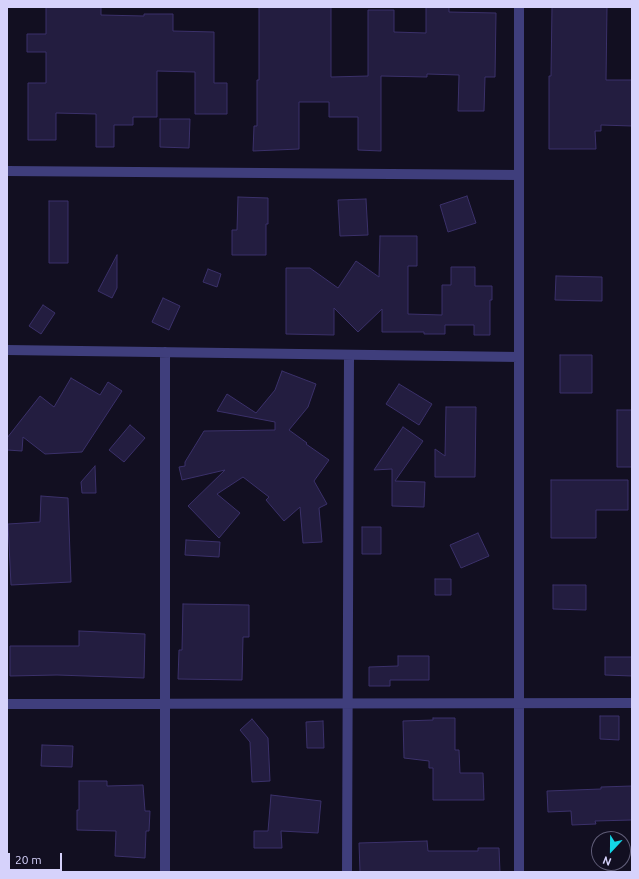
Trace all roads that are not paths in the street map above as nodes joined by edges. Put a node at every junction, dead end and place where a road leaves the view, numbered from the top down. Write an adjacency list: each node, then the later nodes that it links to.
1 (519, 7): 3 (street)
2 (7, 171): 3 (street)
3 (519, 175): 7 (street)
4 (7, 350): 5 (street)
5 (165, 352): 6 (street); 12 (street)
6 (349, 355): 7 (street); 8 (street)
7 (519, 357): 9 (street)
8 (348, 703): 9 (street); 12 (street); 14 (street)
9 (519, 703): 10 (street); 15 (street)
10 (632, 703)
11 (7, 704): 12 (street)
12 (165, 704): 13 (street)
13 (165, 872)
14 (347, 872)
15 (519, 872)

